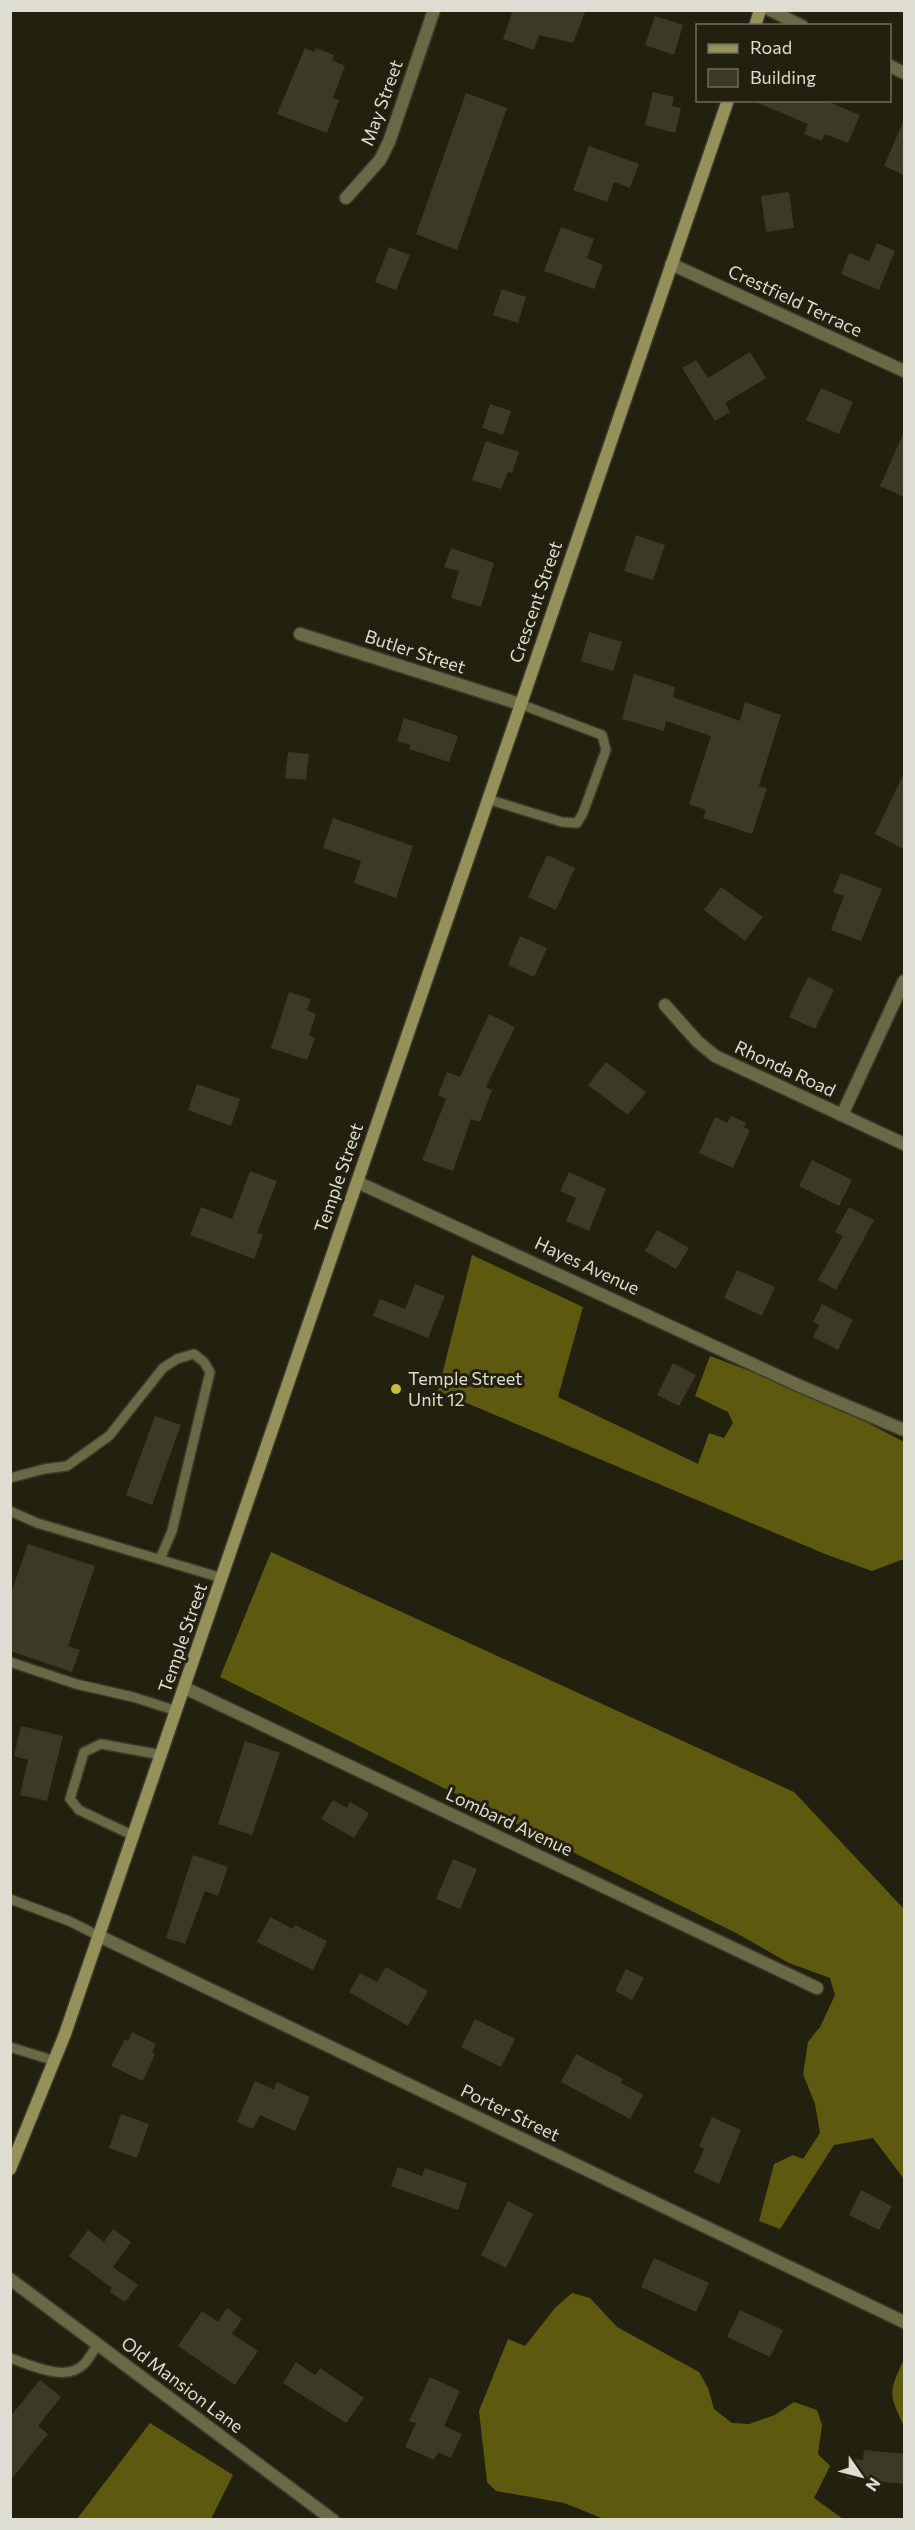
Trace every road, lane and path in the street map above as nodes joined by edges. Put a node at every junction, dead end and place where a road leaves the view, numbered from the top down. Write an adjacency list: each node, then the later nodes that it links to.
1 (434, 10): 5 (street, May Street)
2 (770, 10): 3 (street)
3 (798, 24)
4 (727, 102): 6 (main road, Crescent Street)
5 (346, 198)
6 (671, 264): 7 (street, Crestfield Terrace); 9 (main road, Crescent Street)
7 (904, 371)
8 (300, 634): 9 (street, Butler Street)
9 (520, 704): 10 (main road, Crescent Street); 10 (lane)
10 (487, 799): 13 (main road, Crescent Street)
11 (904, 981): 14 (street)
12 (665, 1005): 14 (street, Rhonda Road)
13 (380, 1115): 16 (main road, Temple Street)
14 (842, 1115): 15 (street, Rhonda Road)
15 (904, 1143)
16 (357, 1182): 17 (street, Hayes Avenue); 21 (main road, Temple Street)
17 (904, 1430)
18 (10, 1478): 20 (lane)
19 (10, 1511): 20 (lane)
20 (160, 1560): 21 (lane)
21 (222, 1578): 23 (main road, Temple Street)
22 (10, 1662): 24 (lane)
23 (185, 1688): 24 (main road, Temple Street); 29 (street, Lombard Avenue)
24 (177, 1711): 25 (main road, Temple Street)
25 (162, 1755): 26 (main road, Temple Street); 26 (lane)
26 (134, 1836): 28 (main road, Temple Street)
27 (10, 1899): 28 (lane)
28 (99, 1936): 31 (main road, Temple Street); 35 (street, Porter Street)
29 (817, 1988)
30 (10, 2047): 31 (lane)
31 (55, 2061): 32 (main road, Temple Street)
32 (14, 2152): 33 (main road, Temple Street)
33 (10, 2169)
34 (10, 2279): 36 (street, Old Mansion Lane)
35 (904, 2322)
36 (98, 2344): 37 (lane); 38 (street, Old Mansion Lane)
37 (10, 2358)
38 (333, 2520)

